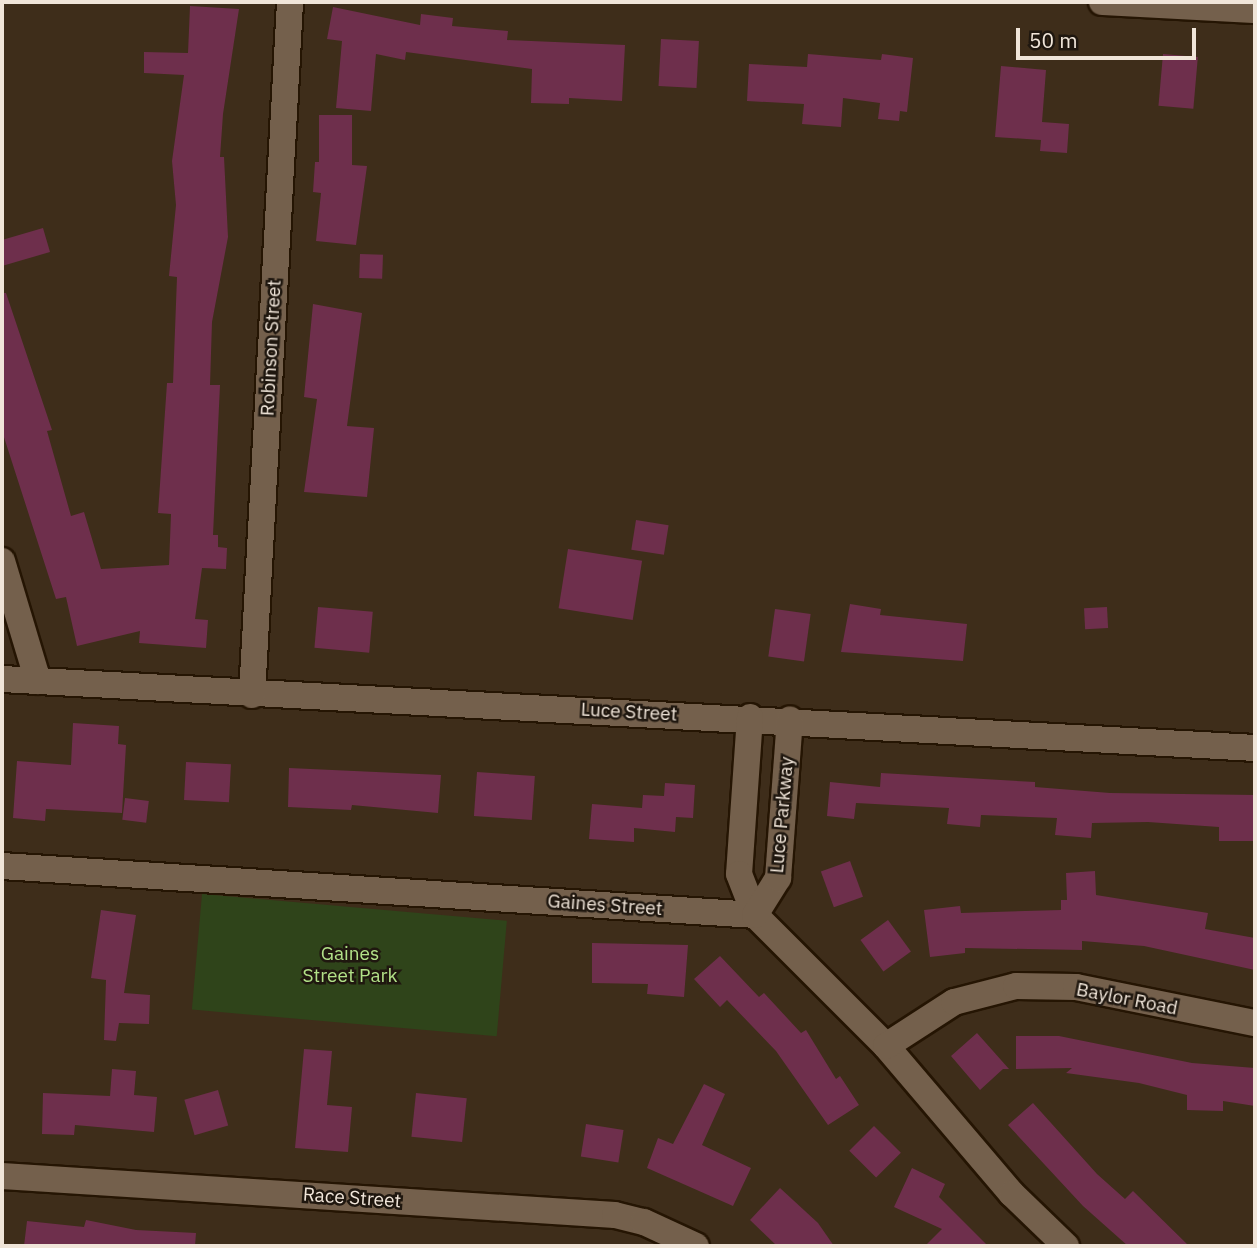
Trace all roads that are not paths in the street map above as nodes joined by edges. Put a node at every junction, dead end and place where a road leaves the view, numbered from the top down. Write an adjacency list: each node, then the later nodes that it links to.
1 (290, 2): 7 (street, Robinson Street)
2 (1102, 2): 3 (street)
3 (1255, 10)
4 (2, 561): 6 (street)
5 (2, 679): 6 (street, Luce Street)
6 (38, 681): 7 (street, Luce Street)
7 (252, 695): 8 (street, Luce Street)
8 (750, 718): 9 (street, Luce Street); 12 (street, Luce Parkway)
9 (790, 719): 10 (street, Luce Street); 12 (street, Luce Parkway)
10 (1255, 748)
11 (2, 866): 12 (street, Gaines Street)
12 (755, 915): 14 (street)
13 (1255, 1023): 14 (street, Baylor Road)
14 (886, 1046): 17 (street)
15 (2, 1176): 16 (street, Race Street)
16 (696, 1246)
17 (1066, 1246)

